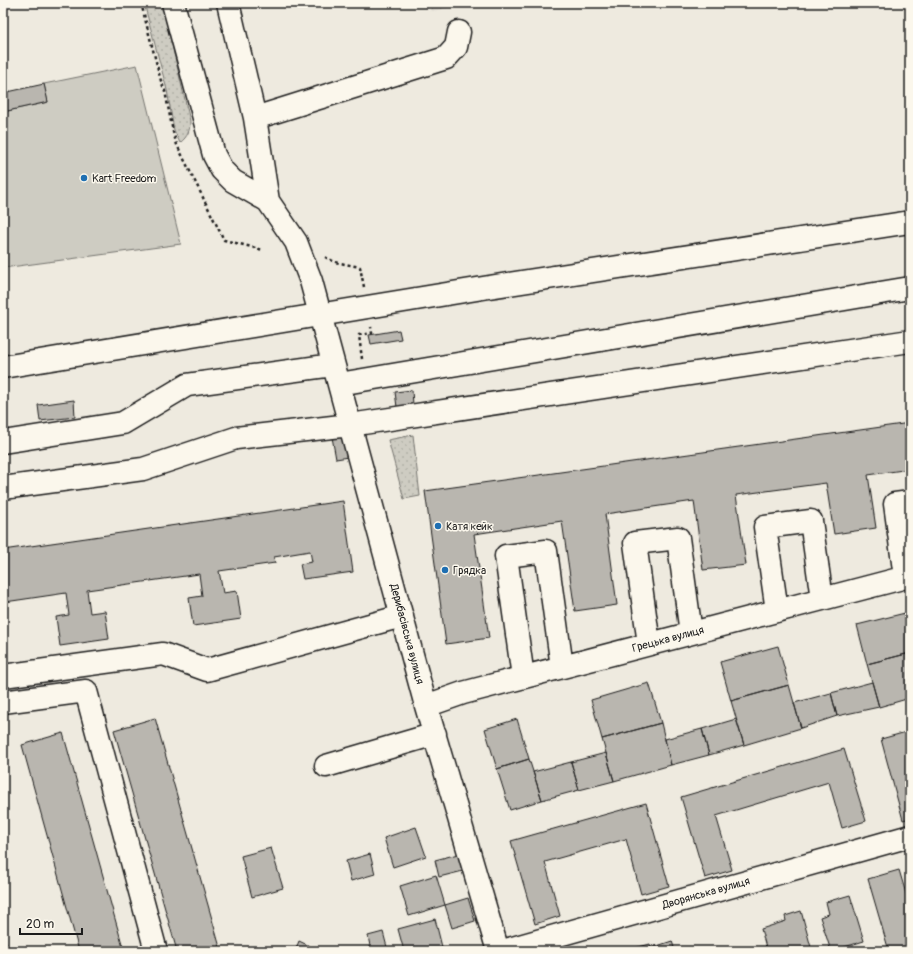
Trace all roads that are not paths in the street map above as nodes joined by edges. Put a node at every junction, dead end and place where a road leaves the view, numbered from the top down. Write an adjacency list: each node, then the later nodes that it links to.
1 (173, 3): 5 (main road)
2 (228, 3): 4 (main road)
3 (459, 32): 4 (main road)
4 (255, 118): 5 (main road)
5 (268, 200): 8 (main road, Дерибасівська вулиця)
6 (910, 222): 8 (main road)
7 (910, 288): 11 (main road)
8 (320, 315): 10 (main road); 11 (main road, Дерибасівська вулиця)
9 (910, 341): 12 (main road)
10 (3, 367)
11 (336, 375): 12 (main road, Дерибасівська вулиця); 13 (main road)
12 (350, 425): 14 (main road); 19 (main road, Дерибасівська вулиця)
13 (3, 442)
14 (3, 488)
15 (910, 502): 16 (main road)
16 (907, 576): 17 (main road, Грецька вулиця)
17 (822, 599): 18 (main road, Грецька вулиця); 18 (main road)
18 (777, 611): 20 (main road, Грецька вулиця)
19 (402, 616): 23 (main road); 26 (main road, Дерибасівська вулиця)
20 (691, 633): 21 (main road, Грецька вулиця); 21 (main road)
21 (649, 644): 22 (main road, Грецька вулиця)
22 (562, 667): 24 (main road, Грецька вулиця); 24 (main road)
23 (3, 676)
24 (523, 678): 26 (main road, Грецька вулиця)
25 (3, 702): 30 (main road)
26 (426, 706): 27 (main road, Дерибасівська вулиця)
27 (435, 734): 28 (main road); 31 (main road, Дерибасівська вулиця)
28 (326, 766)
29 (910, 836): 32 (main road, Дворянська вулиця)
30 (156, 951)
31 (498, 951)
32 (502, 951)

